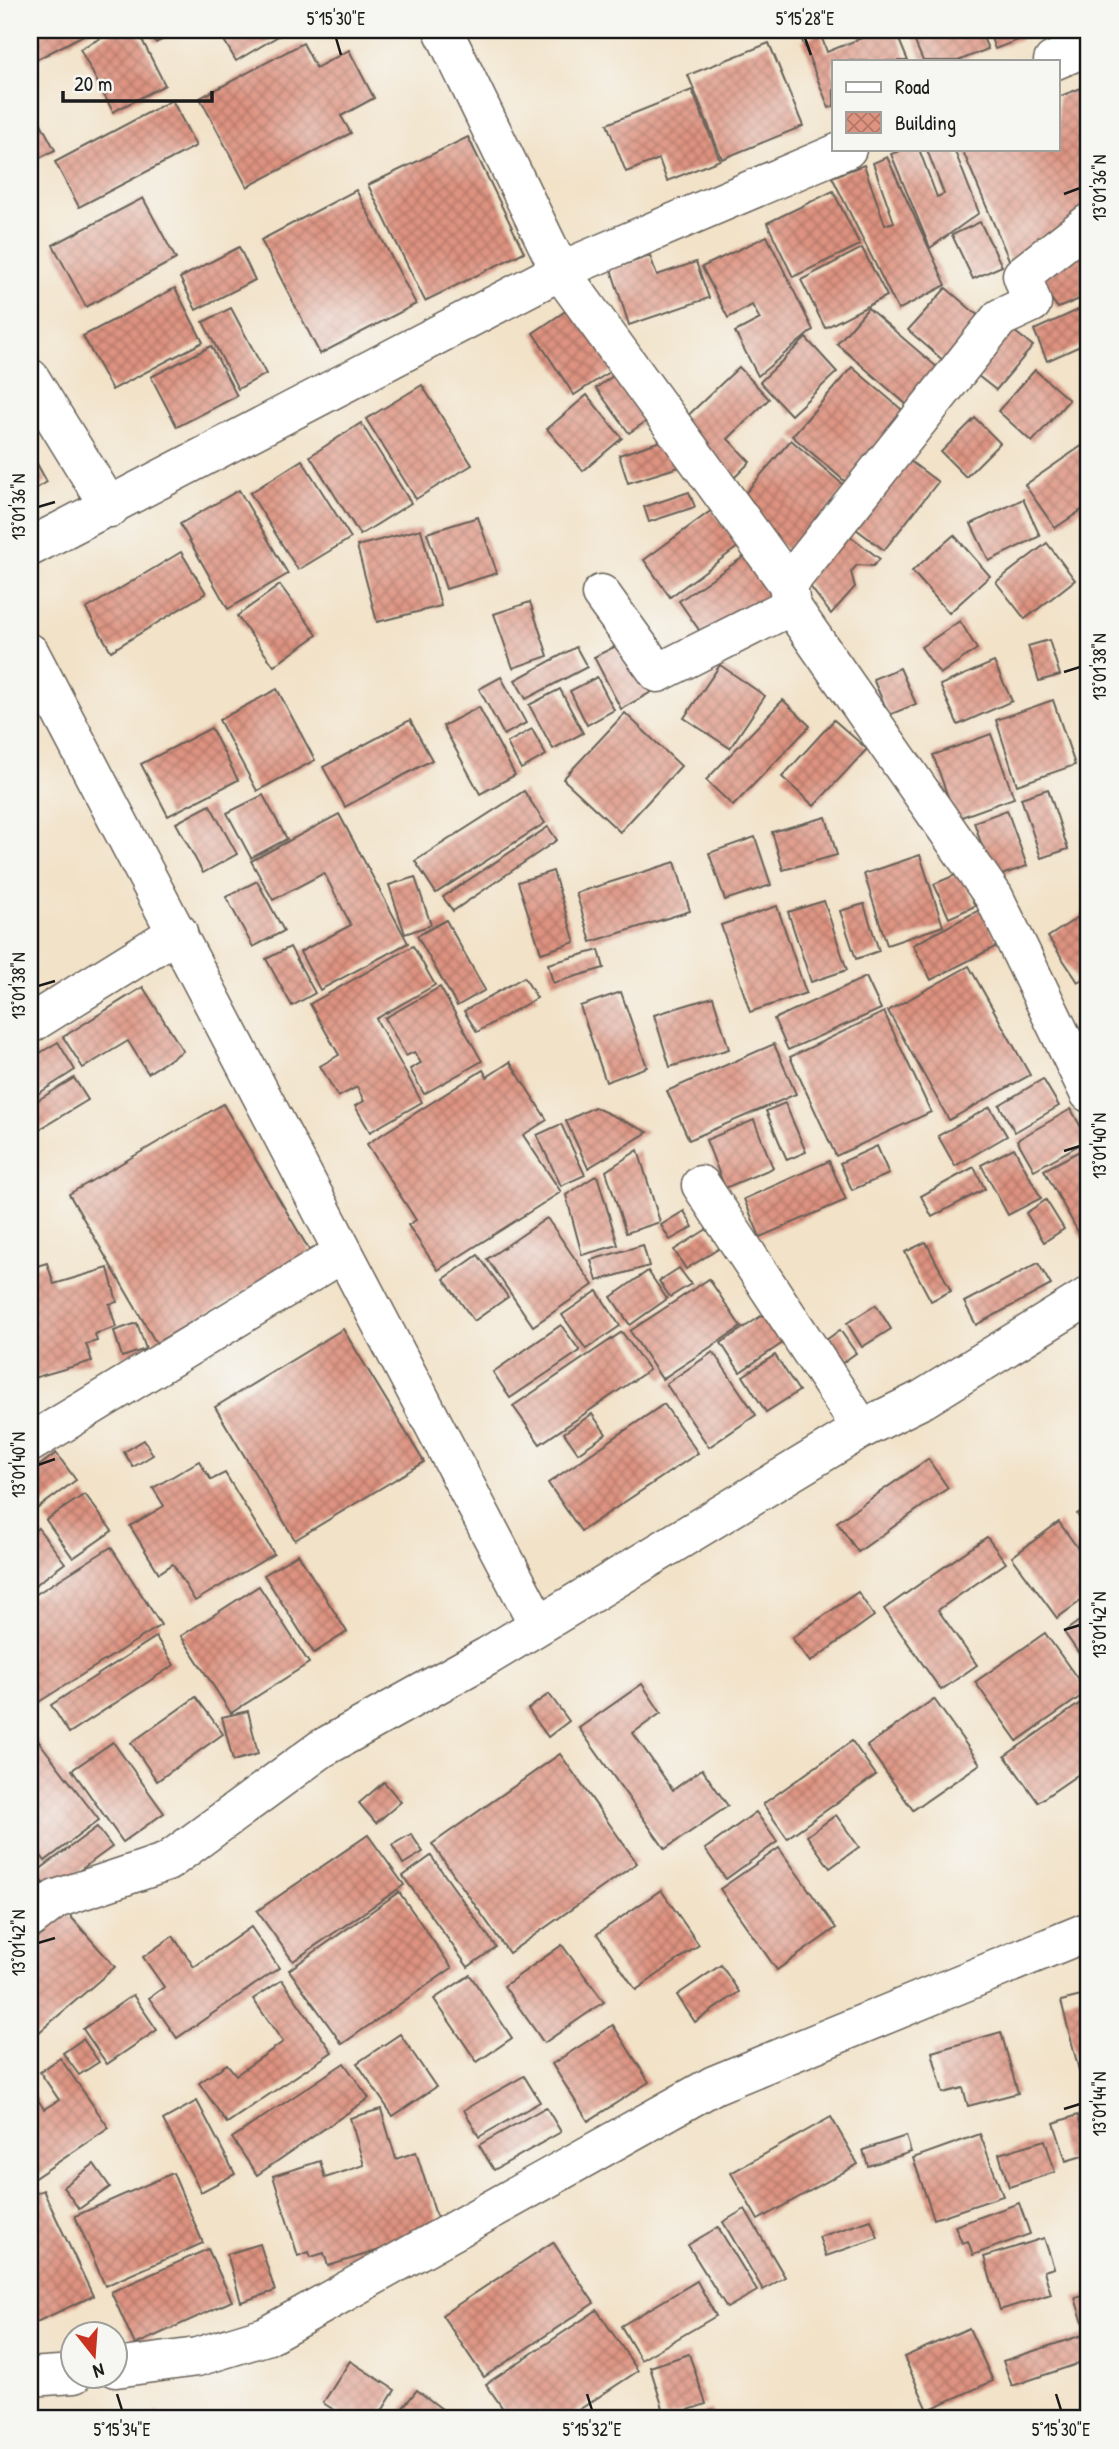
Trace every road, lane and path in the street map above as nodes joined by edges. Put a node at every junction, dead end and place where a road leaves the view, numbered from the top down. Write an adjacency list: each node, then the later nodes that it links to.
1 (456, 34): 6 (street)
2 (1089, 46): 3 (street)
3 (1055, 60)
4 (845, 150): 6 (street)
5 (1089, 223): 11 (street)
6 (559, 271): 8 (street); 11 (street)
7 (30, 377): 8 (street)
8 (110, 508): 9 (street)
9 (30, 547)
10 (601, 594): 11 (street)
11 (789, 595): 15 (street)
12 (30, 653): 13 (street)
13 (178, 932): 14 (street); 17 (street)
14 (30, 1024)
15 (1089, 1093)
16 (701, 1185): 19 (street)
17 (343, 1253): 20 (street); 21 (street)
18 (1089, 1296): 19 (street)
19 (862, 1429): 21 (street)
20 (30, 1443)
21 (538, 1624): 22 (street)
22 (30, 1919)
23 (1089, 1931): 24 (street)
24 (130, 2366)
25 (60, 2375): 26 (street)
26 (30, 2377)

